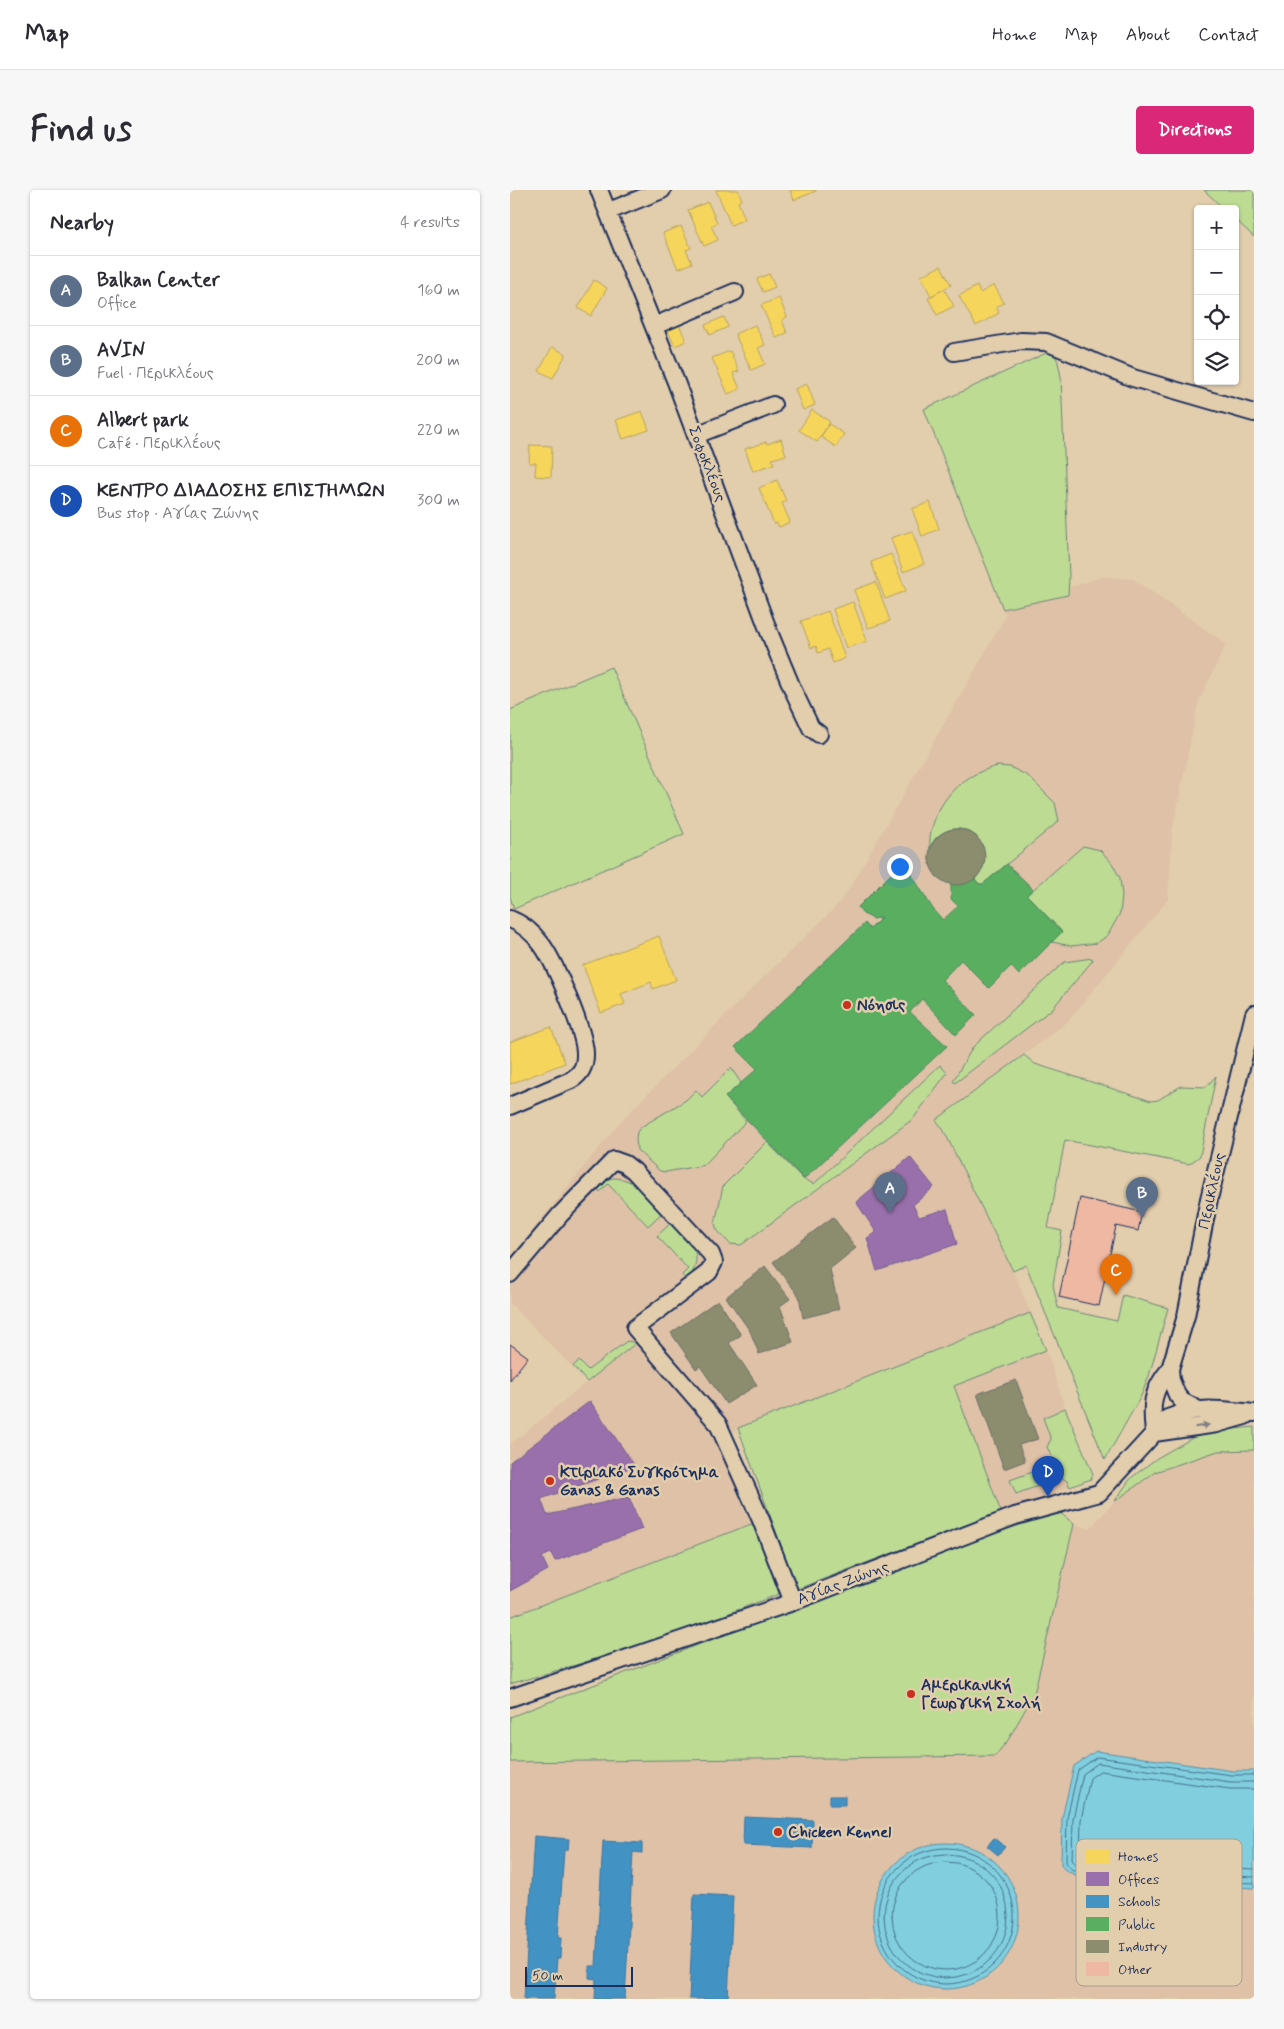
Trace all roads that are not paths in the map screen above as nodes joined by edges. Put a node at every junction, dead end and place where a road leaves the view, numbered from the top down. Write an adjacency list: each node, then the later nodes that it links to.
1 (599, 190): 3 (street, Σοφοκλέους)
2 (662, 190): 3 (street)
3 (609, 211): 5 (street, Σοφοκλέους)
4 (735, 292): 5 (street)
5 (654, 326): 9 (street, Σοφοκλέους)
6 (954, 352): 8 (street)
7 (773, 406): 9 (street)
8 (1254, 413)
9 (696, 435): 10 (street, Σοφοκλέους)
10 (819, 734)
11 (510, 919): 13 (street)
12 (1254, 1014): 15 (street, Περικλέους)
13 (510, 1106)
14 (510, 1274): 19 (street)
15 (1170, 1374): 16 (street); 18 (street, Περικλέους)
16 (1197, 1409): 17 (street); 18 (street, Αγίας Ζώνης)
17 (1254, 1414): 18 (street, one-way to 17)
18 (1154, 1433): 19 (street, Αγίας Ζώνης)
19 (793, 1602): 20 (street, Αγίας Ζώνης)
20 (510, 1698)

